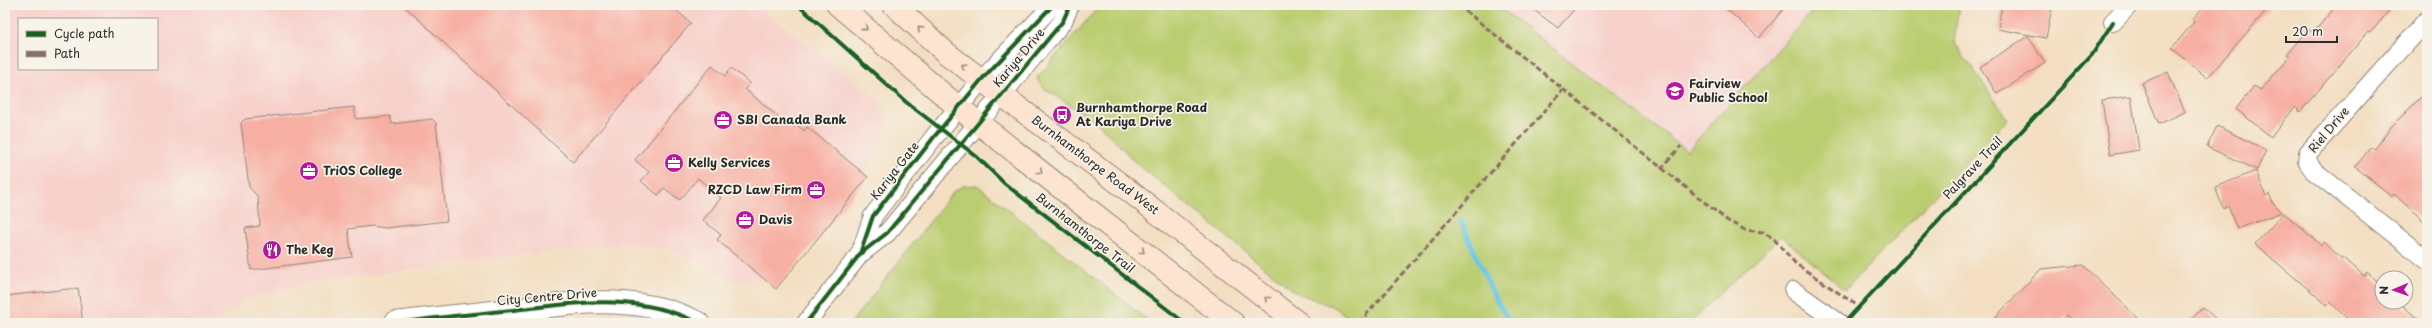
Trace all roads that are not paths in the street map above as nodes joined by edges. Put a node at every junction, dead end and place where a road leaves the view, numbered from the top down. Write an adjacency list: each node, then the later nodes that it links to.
1 (838, 5): 10 (main road, one-way to 10)
2 (894, 5): 8 (main road, Burnhamthorpe Road West, one-way to 2)
3 (1052, 5): 8 (street, Kariya Drive)
4 (1070, 5): 9 (street, Kariya Drive)
5 (2129, 5): 7 (street)
6 (2427, 20): 13 (street, Riel Drive)
7 (2113, 22)
8 (982, 79): 9 (main road, Burnhamthorpe Road West); 10 (street, Kariya Drive)
9 (1002, 94): 11 (street, Kariya Drive); 19 (main road, Burnhamthorpe Road West, one-way to 9)
10 (958, 107): 11 (main road); 12 (street, Kariya Gate)
11 (978, 122): 12 (street, Kariya Gate); 18 (main road, one-way to 18)
12 (860, 254): 17 (street, Kariya Gate)
13 (2427, 260)
14 (1794, 291): 20 (street)
15 (395, 323): 16 (street, City Centre Drive)
16 (698, 323)
17 (806, 323)
18 (1233, 323)
19 (1298, 323)
20 (1839, 323)

